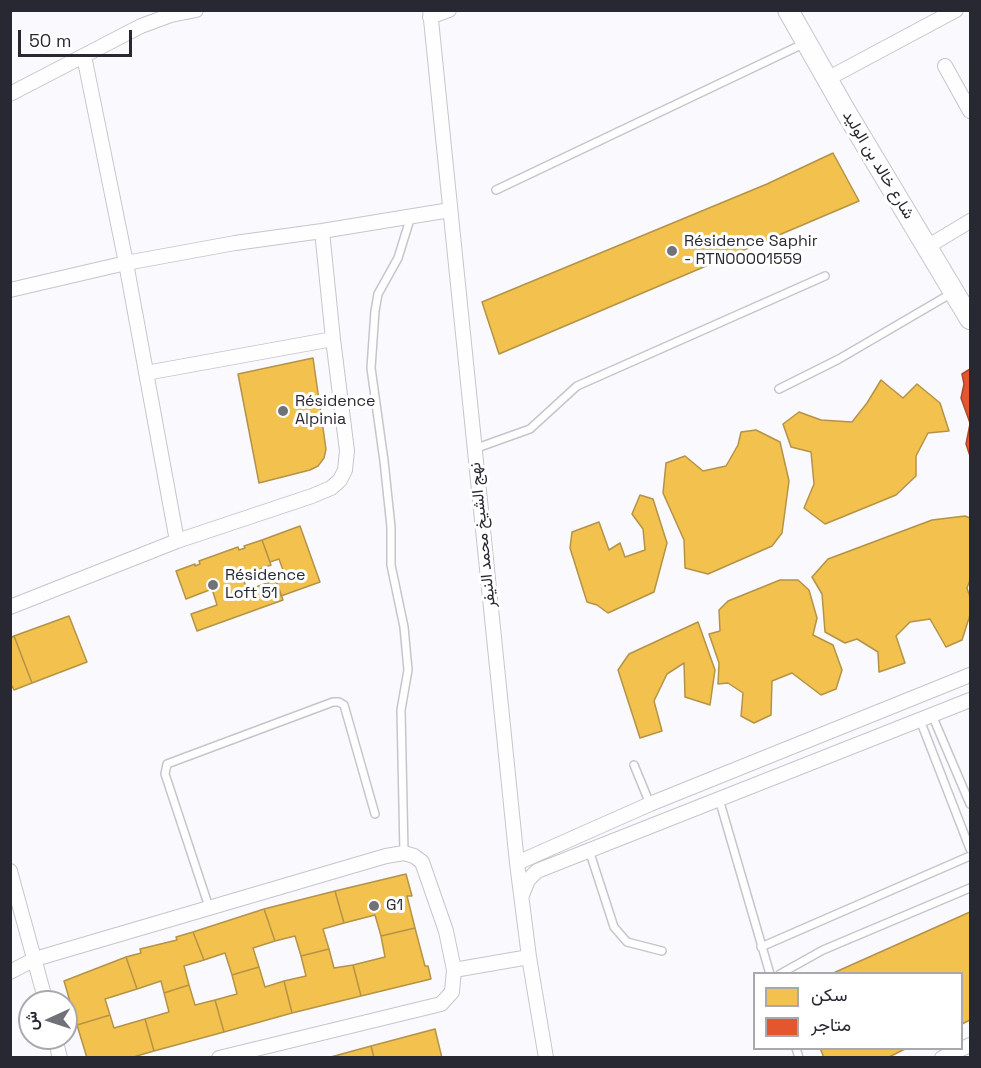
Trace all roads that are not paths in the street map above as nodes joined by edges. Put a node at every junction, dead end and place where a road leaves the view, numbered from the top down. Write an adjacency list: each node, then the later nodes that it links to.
1 (196, 10): 7 (street)
2 (449, 10): 5 (street)
3 (956, 10): 9 (street)
4 (790, 11): 6 (street, شارع خالد بن الوليد)
5 (430, 14): 13 (street, نهج الشيخ محمد النيفر)
6 (805, 43): 9 (street, شارع خالد بن الوليد); 12 (lane)
7 (84, 56): 10 (street); 18 (street)
8 (945, 66): 11 (street)
9 (827, 79): 17 (street, شارع خالد بن الوليد)
10 (10, 94)
11 (970, 111)
12 (496, 190)
13 (450, 210): 14 (street); 26 (street, نهج الشيخ محمد النيفر)
14 (411, 216): 16 (street); 39 (lane)
15 (970, 221): 17 (street)
16 (322, 231): 18 (street); 23 (street)
17 (927, 247): 21 (street, شارع خالد بن الوليد)
18 (126, 263): 20 (street); 24 (street)
19 (825, 276): 26 (lane)
20 (10, 290)
21 (954, 292): 22 (street, شارع خالد بن الوليد); 25 (lane)
22 (970, 319)
23 (333, 339): 24 (street); 27 (street)
24 (146, 373): 27 (street)
25 (779, 389)
26 (474, 449): 41 (street, نهج الشيخ محمد النيفر)
27 (177, 541): 28 (street)
28 (10, 607)
29 (970, 675): 34 (street)
30 (970, 700): 31 (street)
31 (926, 718): 33 (street); 35 (lane); 37 (lane)
32 (634, 765): 34 (lane)
33 (719, 799): 38 (street); 46 (lane)
34 (650, 804): 41 (street)
35 (970, 804)
36 (375, 814): 45 (lane)
37 (970, 849)
38 (590, 850): 44 (street); 47 (lane)
39 (404, 853): 45 (street); 50 (street)
40 (970, 856): 46 (lane)
41 (518, 863): 44 (street, نهج الشيخ محمد النيفر)
42 (10, 871): 49 (street)
43 (970, 888): 53 (lane)
44 (522, 895): 48 (street, نهج الشيخ محمد النيفر)
45 (209, 907): 49 (street)
46 (761, 947): 52 (lane)
47 (662, 951)
48 (529, 957): 50 (street); 57 (street, نهج الشيخ محمد النيفر)
49 (34, 959): 51 (street); 54 (street)
50 (454, 970): 56 (street)
51 (10, 972)
52 (769, 972)
53 (784, 972)
54 (43, 990)
55 (959, 1050): 58 (street)
56 (219, 1058)
57 (546, 1058)
58 (942, 1058)

